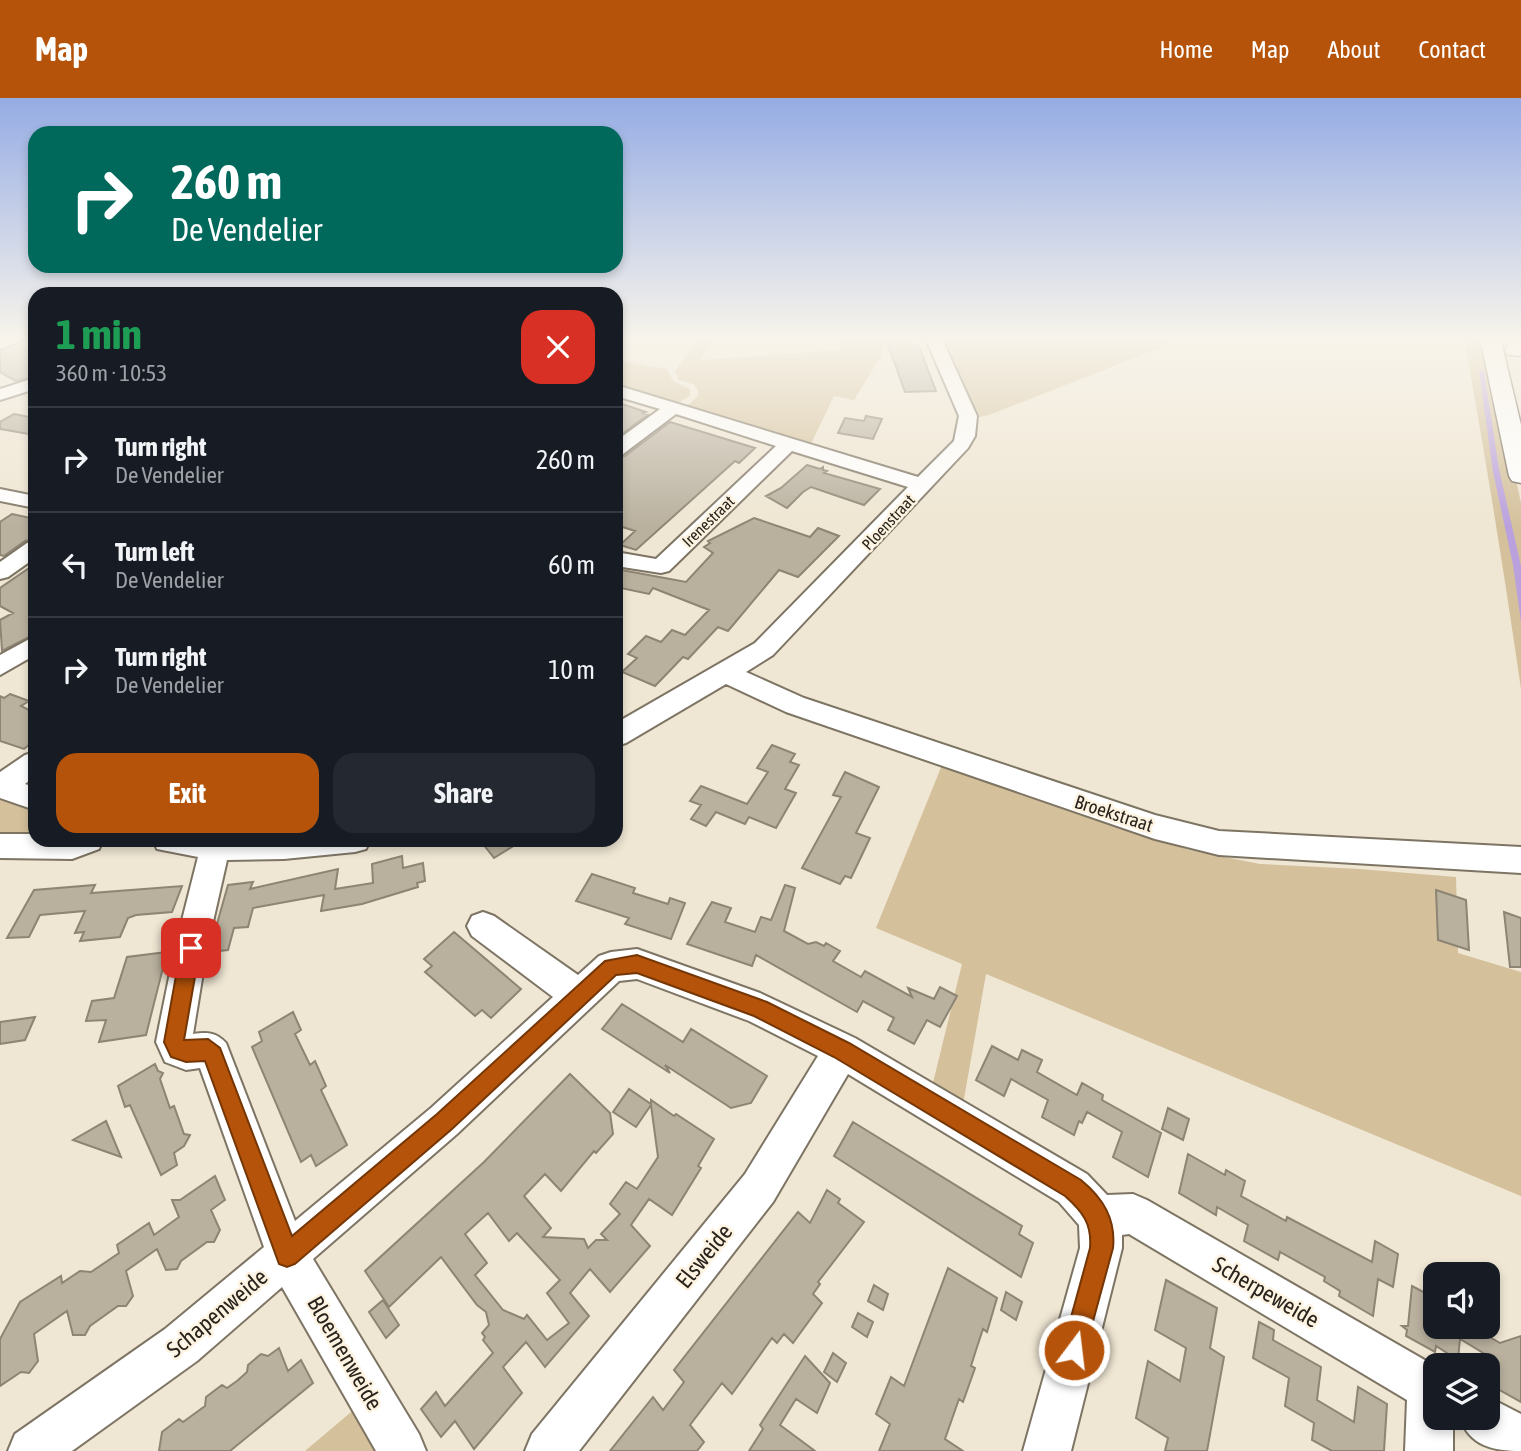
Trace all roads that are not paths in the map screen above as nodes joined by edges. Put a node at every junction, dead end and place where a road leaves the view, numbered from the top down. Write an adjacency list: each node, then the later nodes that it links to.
1 (646, 400): 4 (street)
2 (962, 400): 8 (street, Ploenstraat)
3 (1504, 400): 7 (main road)
4 (672, 409): 5 (street); 6 (street)
5 (787, 444): 8 (street); 12 (street, Irenestraat)
6 (623, 445)
7 (1521, 476)
8 (922, 485): 16 (street, Ploenstraat)
9 (0, 495): 10 (street)
10 (28, 501)
11 (28, 553): 13 (street)
12 (623, 560)
13 (0, 572)
14 (28, 648): 15 (street)
15 (0, 666)
16 (727, 674): 17 (street, Ploenstraat); 26 (street, Broekstraat)
17 (623, 732)
18 (28, 767): 19 (street)
19 (1, 786): 20 (street)
20 (28, 796)
21 (0, 846): 22 (street)
22 (28, 846)
23 (214, 847): 31 (street, Bloemenweide)
24 (251, 847): 25 (street)
25 (274, 847)
26 (1521, 860)
27 (482, 926): 28 (street)
28 (579, 996): 29 (street, Schapenweide); 31 (street, Schapenweide)
29 (842, 1050): 30 (street, Schapenweide); 38 (street, Elsweide)
30 (1098, 1216): 32 (street, Scherpeweide); 39 (street)
31 (287, 1255): 36 (street, Schapenweide); 37 (street, Bloemenweide)
32 (1423, 1384)
33 (1500, 1427): 35 (street)
34 (1430, 1430): 40 (street, Scherpeweide)
35 (1521, 1439)
36 (32, 1451)
37 (402, 1451)
38 (549, 1451)
39 (1047, 1451)
40 (1429, 1451)

